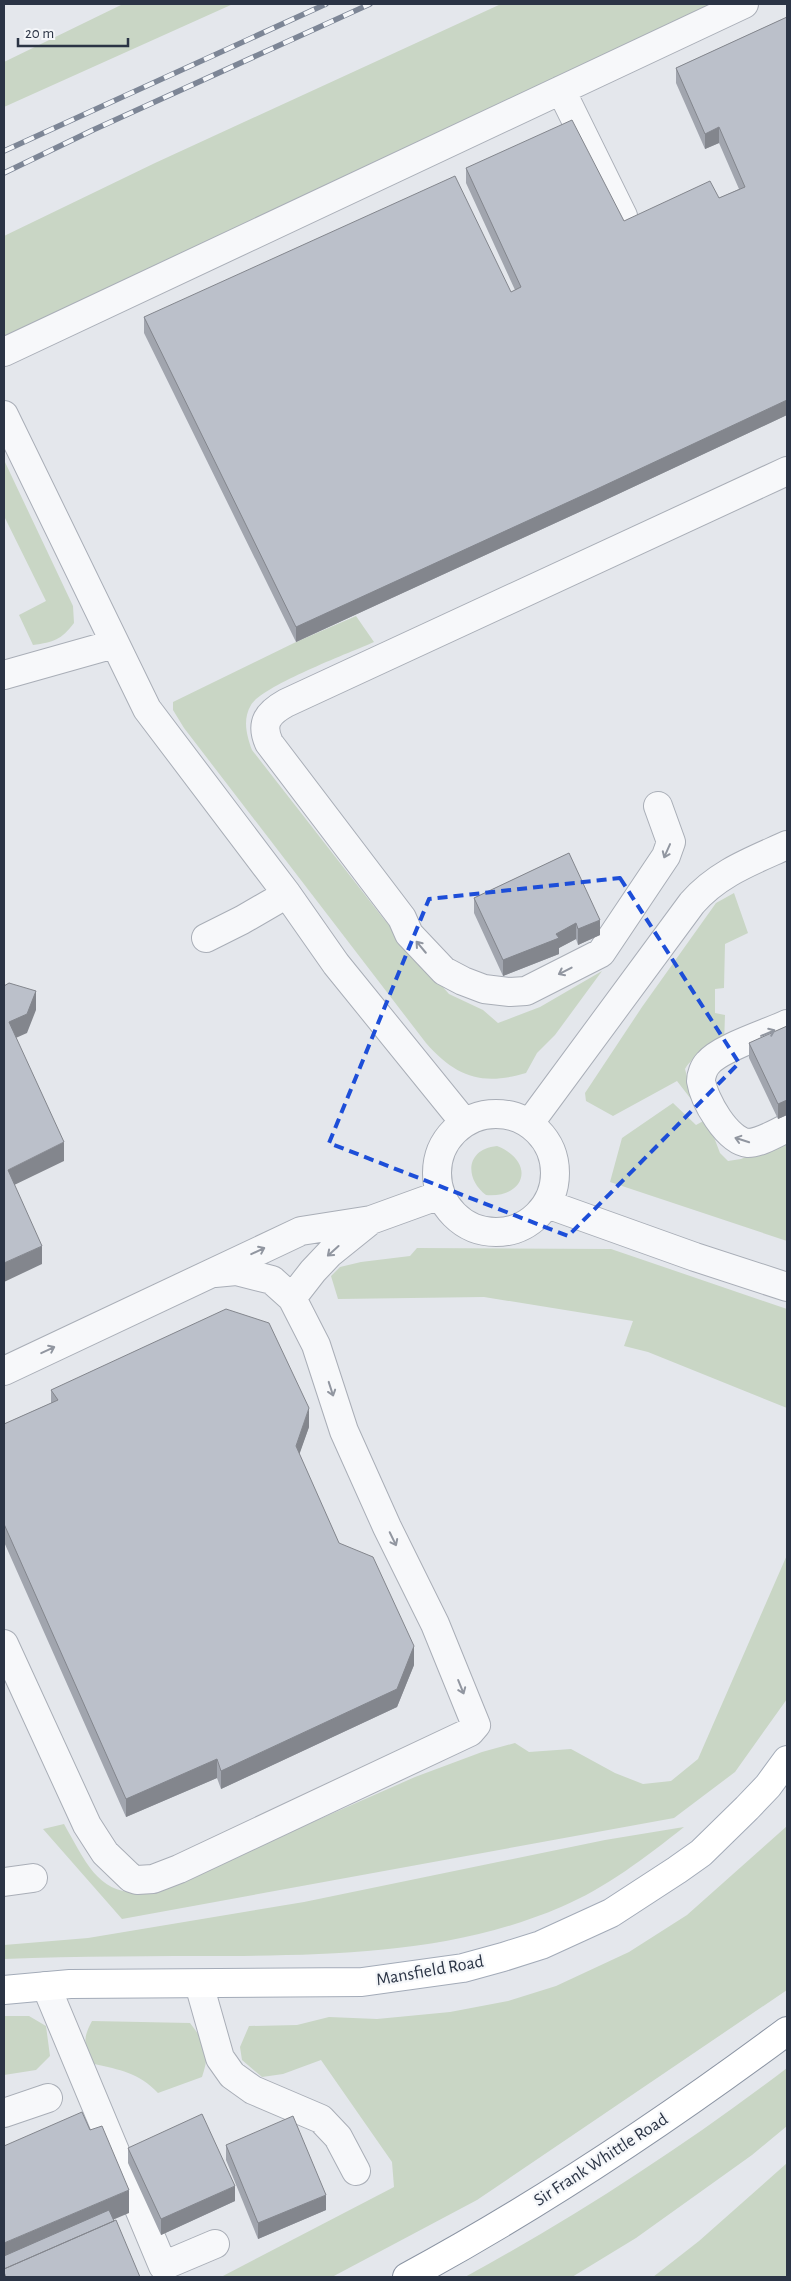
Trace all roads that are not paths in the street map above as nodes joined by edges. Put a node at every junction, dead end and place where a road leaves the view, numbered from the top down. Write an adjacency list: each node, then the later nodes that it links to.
1 (744, 4): 2 (street)
2 (561, 90): 3 (street); 4 (street)
3 (622, 216)
4 (4, 352)
5 (4, 415): 7 (street)
6 (787, 471): 9 (street, one-way to 6)
7 (114, 644): 8 (street); 11 (street)
8 (4, 675)
9 (658, 806)
10 (787, 846): 15 (street)
11 (287, 894): 12 (street); 14 (street)
12 (206, 938)
13 (787, 1024): 16 (street, one-way to 13)
14 (464, 1122): 15 (street); 17 (street)
15 (530, 1124): 18 (street)
16 (787, 1128)
17 (440, 1195): 18 (street); 19 (street)
18 (547, 1204): 21 (street)
19 (371, 1220): 20 (street, one-way to 19); 22 (street, one-way to 22)
20 (211, 1274): 22 (street); 23 (street, one-way to 20)
21 (787, 1287)
22 (292, 1298): 24 (street, one-way to 24)
23 (4, 1371)
24 (4, 1644)
25 (787, 1760): 28 (main road, Mansfield Road)
26 (33, 1878): 27 (street)
27 (4, 1882)
28 (200, 1984): 29 (main road, Mansfield Road); 34 (street)
29 (46, 1986): 30 (main road, Mansfield Road); 35 (street)
30 (4, 1990)
31 (787, 2032): 36 (main road, Sir Frank Whittle Road)
32 (48, 2098): 33 (street)
33 (4, 2113)
34 (356, 2170)
35 (215, 2244)
36 (408, 2277)

